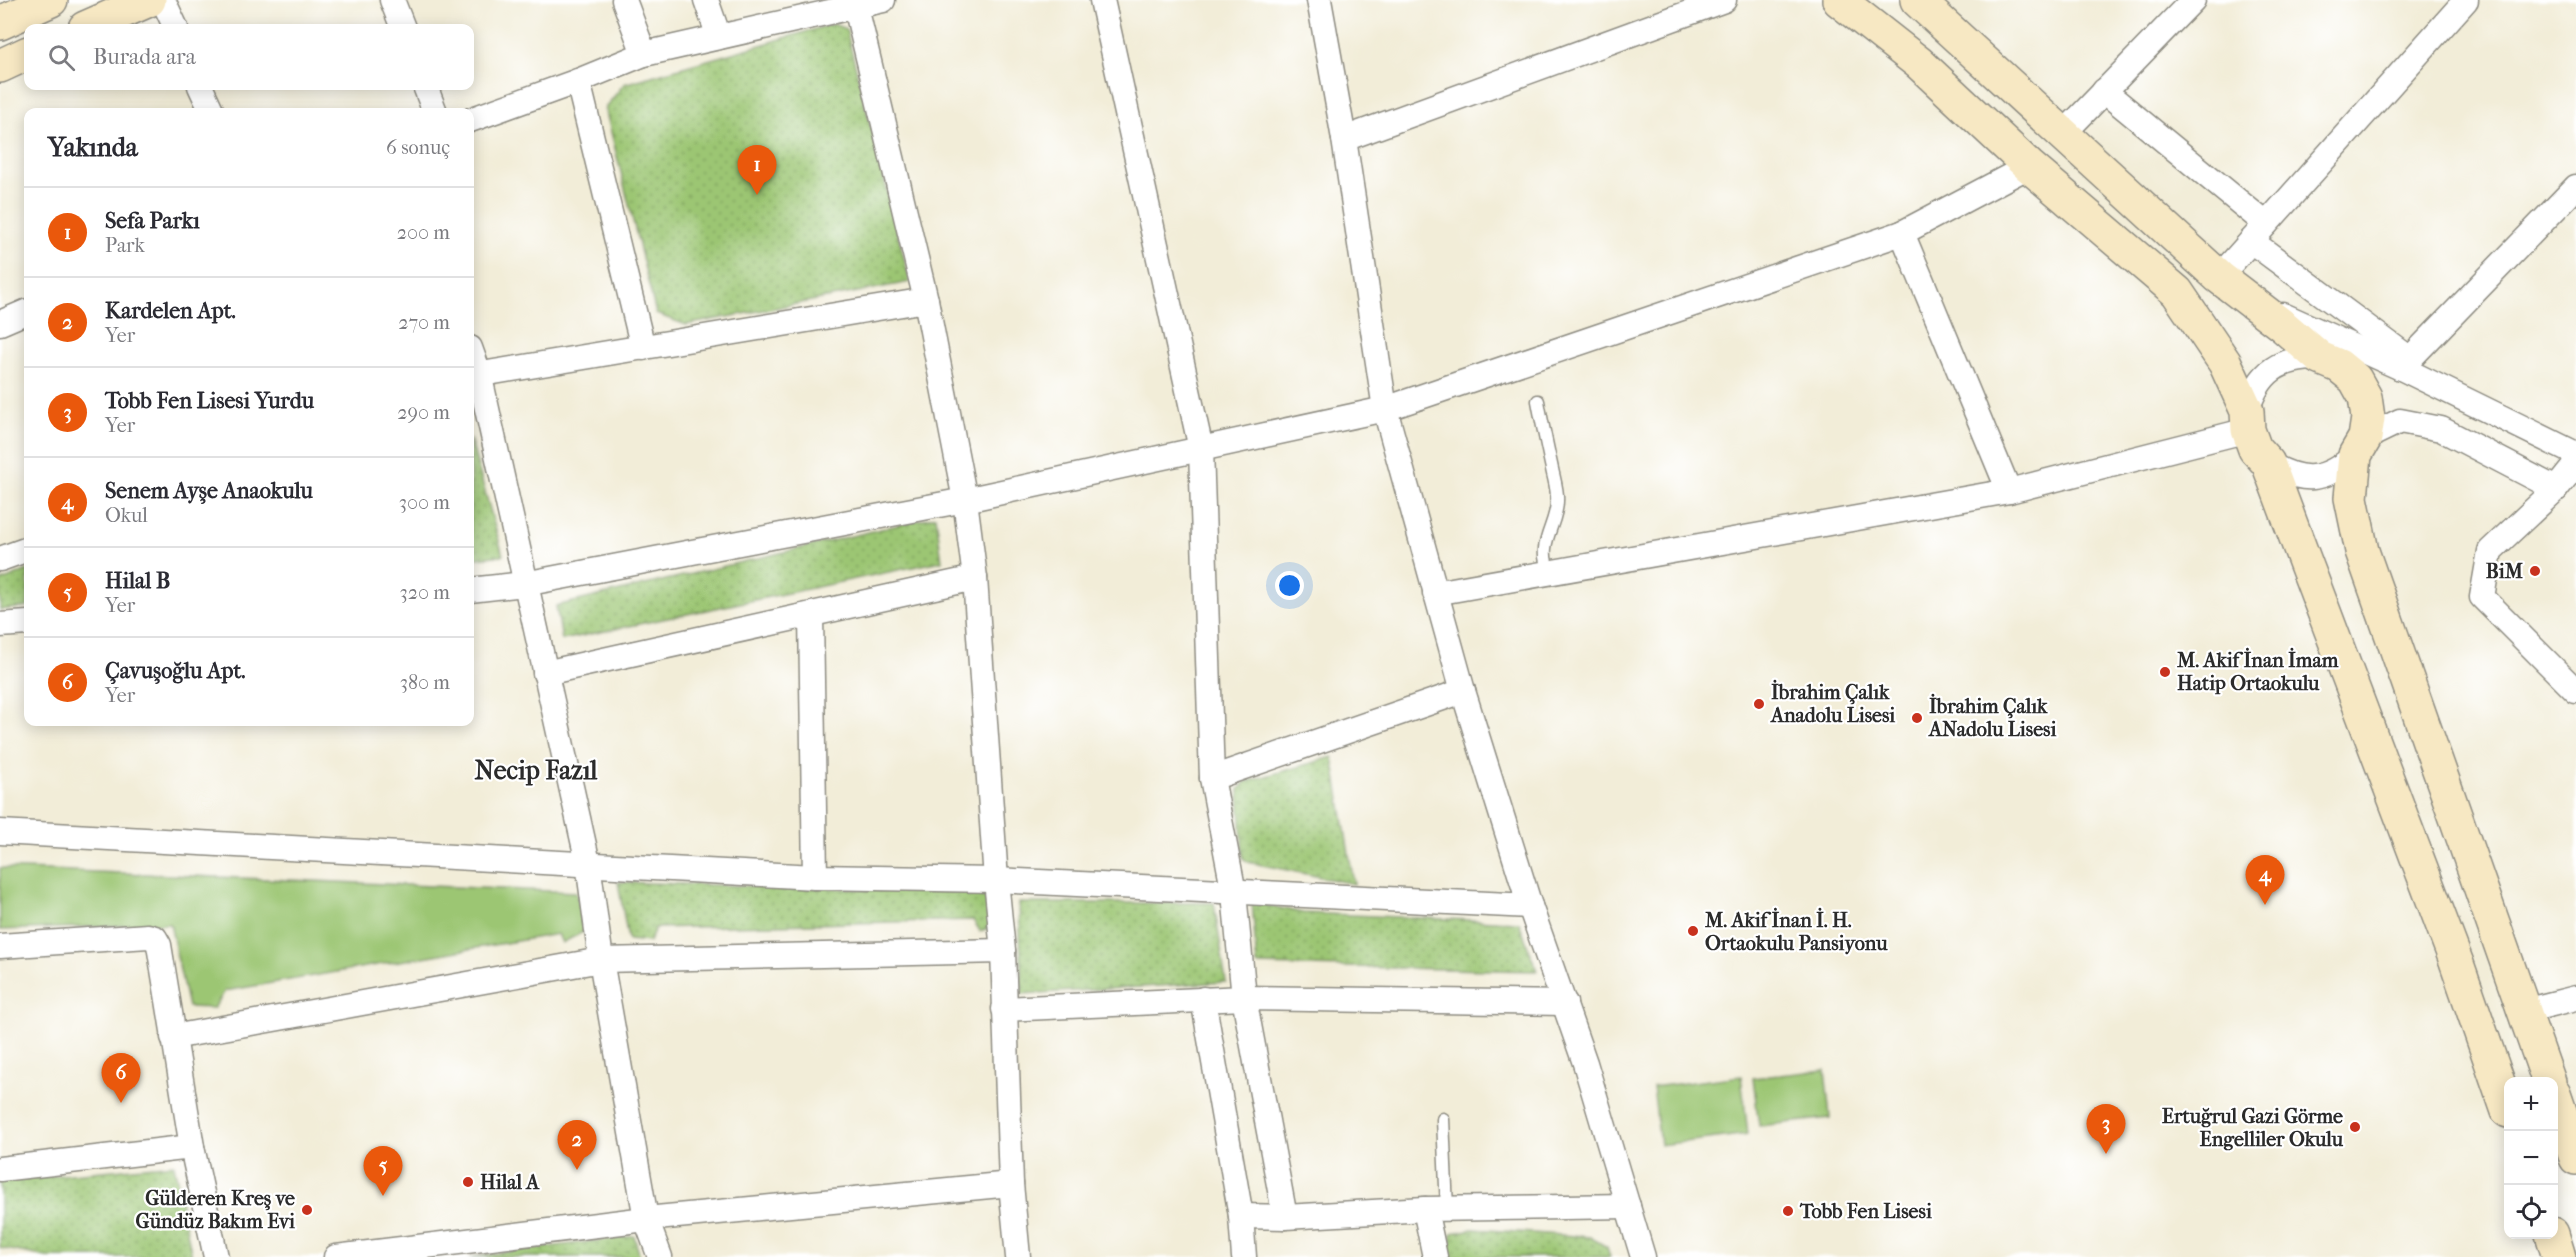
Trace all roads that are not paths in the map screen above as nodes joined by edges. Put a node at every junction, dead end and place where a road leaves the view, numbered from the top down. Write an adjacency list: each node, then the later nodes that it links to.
1 (51, 0): 16 (main road)
2 (149, 0): 17 (main road)
3 (163, 0): 18 (street)
4 (392, 0): 19 (street)
5 (624, 0): 21 (street)
6 (706, 0): 20 (street)
7 (883, 0): 15 (street)
8 (1102, 0): 49 (street)
9 (1319, 0): 32 (street)
10 (1724, 0): 32 (street)
11 (1839, 0): 33 (main road)
12 (1917, 0): 31 (main road)
13 (2193, 0): 27 (street)
14 (2466, 0): 36 (street)
15 (856, 7): 20 (street); 38 (street)
16 (0, 23)
17 (93, 24)
18 (174, 24)
19 (401, 24)
20 (720, 37): 21 (street)
21 (644, 54): 24 (street)
22 (24, 55): 23 (main road)
23 (0, 66)
24 (578, 81): 30 (street); 41 (street)
25 (202, 90): 28 (street)
26 (427, 90): 29 (street)
27 (2104, 91): 31 (street); 36 (street)
28 (210, 108)
29 (433, 108)
30 (474, 119)
31 (2064, 133): 37 (main road)
32 (1344, 139): 46 (street)
33 (2029, 166): 35 (street); 47 (main road)
34 (2576, 187): 43 (street)
35 (1902, 233): 46 (street); 54 (street)
36 (2259, 233): 37 (street); 43 (street)
37 (2229, 284): 42 (main road); 43 (street)
38 (926, 300): 41 (street); 55 (street)
39 (24, 313): 40 (street)
40 (0, 323)
41 (644, 348): 44 (street)
42 (2320, 358): 47 (street); 48 (main road)
43 (2406, 363): 50 (street)
44 (474, 374): 60 (street)
45 (1538, 401): 58 (lane)
46 (1385, 409): 49 (street); 62 (street)
47 (2248, 420): 51 (main road); 54 (street)
48 (2360, 447): 51 (street); 53 (street); 84 (main road)
49 (1201, 449): 55 (street); 69 (street)
50 (2576, 454)
51 (2268, 463): 87 (main road)
52 (2576, 464): 53 (street)
53 (2556, 489): 67 (street)
54 (2009, 491): 58 (street)
55 (965, 500): 59 (street); 60 (street)
56 (24, 550): 57 (street)
57 (0, 559)
58 (1550, 572): 62 (street)
59 (975, 578): 63 (street); 73 (street)
60 (524, 584): 61 (street); 66 (street)
61 (474, 590)
62 (1435, 592): 68 (street)
63 (811, 615): 66 (street); 72 (street)
64 (24, 623): 65 (street)
65 (0, 626)
66 (545, 673): 71 (street)
67 (2576, 691)
68 (1463, 692): 69 (street); 75 (street)
69 (1212, 778): 74 (street)
70 (0, 832): 71 (street)
71 (588, 863): 72 (street); 78 (street)
72 (815, 877): 73 (street)
73 (996, 880): 74 (street); 77 (street)
74 (1234, 893): 75 (street); 79 (street)
75 (1530, 906): 82 (street)
76 (0, 946): 85 (street)
77 (1003, 951): 78 (street); 83 (street)
78 (601, 960): 85 (street); 98 (street)
79 (1244, 998): 80 (street); 82 (street); 97 (street)
80 (1203, 999): 83 (street); 96 (street)
81 (2576, 999): 84 (street)
82 (1565, 1003): 94 (street)
83 (1004, 1009): 93 (street)
84 (2524, 1011): 86 (main road)
85 (173, 1037): 90 (street)
86 (2547, 1077)
87 (2504, 1100)
88 (2558, 1108): 91 (main road)
89 (1443, 1119): 95 (lane)
90 (192, 1147): 92 (street); 100 (street)
91 (2576, 1158)
92 (0, 1169)
93 (1011, 1184): 98 (street); 103 (street)
94 (1628, 1206): 95 (street); 106 (street)
95 (1436, 1209): 97 (street); 105 (street)
96 (1241, 1216): 97 (street); 104 (street)
97 (1285, 1217)
98 (646, 1219): 101 (street); 102 (street)
99 (2554, 1239): 107 (main road)
100 (216, 1257)
101 (336, 1257)
102 (660, 1257)
103 (1018, 1257)
104 (1244, 1257)
105 (1435, 1257)
106 (1643, 1257)
107 (2559, 1257)

